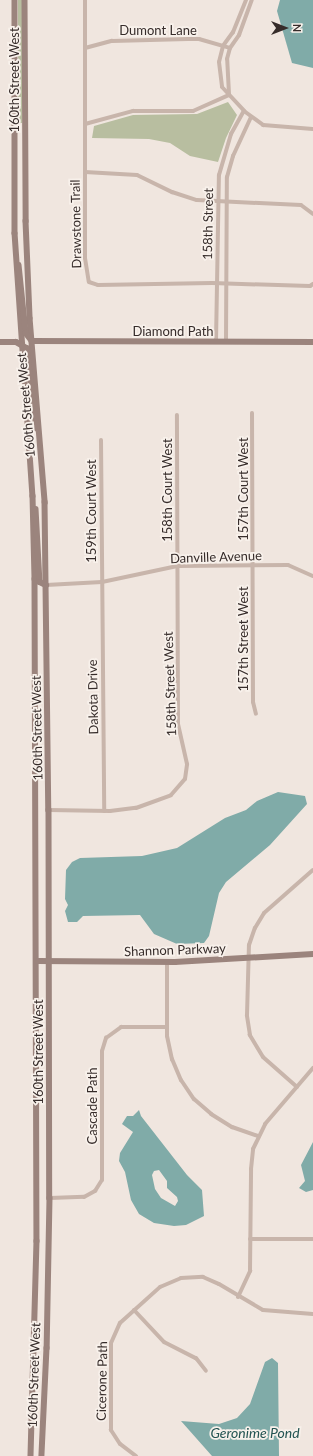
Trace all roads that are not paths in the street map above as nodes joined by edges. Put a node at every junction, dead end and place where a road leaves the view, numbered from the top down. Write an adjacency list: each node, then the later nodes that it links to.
1 (15, 0): 18 (main road, 160th Street West)
2 (25, 0): 22 (main road, 160th Street West)
3 (85, 0): 7 (street, Drawstone Trail)
4 (246, 0): 6 (street)
5 (252, 0): 8 (street)
6 (223, 46): 7 (street, Dumont Lane); 8 (street, Dumont Lane); 9 (street)
7 (85, 48): 12 (street, Drawstone Trail)
8 (230, 48): 9 (street)
9 (229, 95): 10 (street); 12 (street)
10 (244, 111): 11 (street); 15 (street, 158th Street)
11 (251, 117): 13 (street); 16 (street, 158th Street)
12 (85, 124): 14 (street, Drawstone Trail)
13 (313, 129)
14 (85, 172): 15 (street); 19 (street, Drawstone Trail)
15 (218, 202): 16 (street); 19 (street, 158th Street)
16 (226, 203): 17 (street); 20 (street, 158th Street)
17 (312, 212)
18 (16, 256): 22 (main road); 27 (main road, 160th Street West)
19 (218, 283): 20 (street, Drawstone Trail); 24 (street, 158th Street)
20 (226, 284): 21 (street, Drawstone Trail); 25 (street, 158th Street)
21 (313, 284)
22 (32, 341): 24 (main road, Diamond Path); 30 (main road, 160th Street West)
23 (0, 342): 27 (main road)
24 (216, 342): 25 (main road, Diamond Path)
25 (226, 342): 26 (main road, Diamond Path)
26 (313, 342)
27 (21, 344): 30 (main road); 32 (main road, 160th Street West)
28 (252, 413): 33 (street, 157th Court West)
29 (177, 415): 34 (street, 158th Court West)
30 (40, 436): 37 (main road, 160th Street West)
31 (101, 440): 36 (street, 159th Court West)
32 (33, 500): 37 (main road); 44 (main road, 160th Street West)
33 (253, 564): 34 (street, Danville Avenue); 35 (street, Danville Avenue); 38 (street, 157th Street West)
34 (177, 566): 36 (street, Danville Avenue); 40 (street, 158th Street West)
35 (313, 576)
36 (102, 582): 37 (street, Danville Avenue); 40 (street, Dakota Drive)
37 (46, 585): 39 (main road, 160th Street West)
38 (256, 714)
39 (49, 810): 40 (street); 45 (main road, 160th Street West)
40 (104, 811)
41 (313, 870): 43 (street)
42 (313, 954): 43 (main road, Shannon Parkway)
43 (249, 958): 46 (main road, Shannon Parkway); 49 (street)
44 (38, 961): 45 (main road, Shannon Parkway); 58 (main road, 160th Street West)
45 (49, 962): 46 (main road, Shannon Parkway); 51 (main road, 160th Street West)
46 (167, 962): 47 (street)
47 (167, 1027): 50 (street); 51 (street, Cascade Path)
48 (313, 1068): 49 (street)
49 (297, 1087): 50 (street)
50 (258, 1136): 52 (street)
51 (50, 1198): 59 (main road, 160th Street West)
52 (250, 1239): 53 (street); 54 (street)
53 (313, 1239)
54 (238, 1297): 55 (street, Cicerone Path); 56 (street, Cicerone Path)
55 (134, 1310): 57 (street); 60 (street, Cicerone Path)
56 (313, 1314)
57 (206, 1371)
58 (31, 1456)
59 (42, 1456)
60 (136, 1456)

